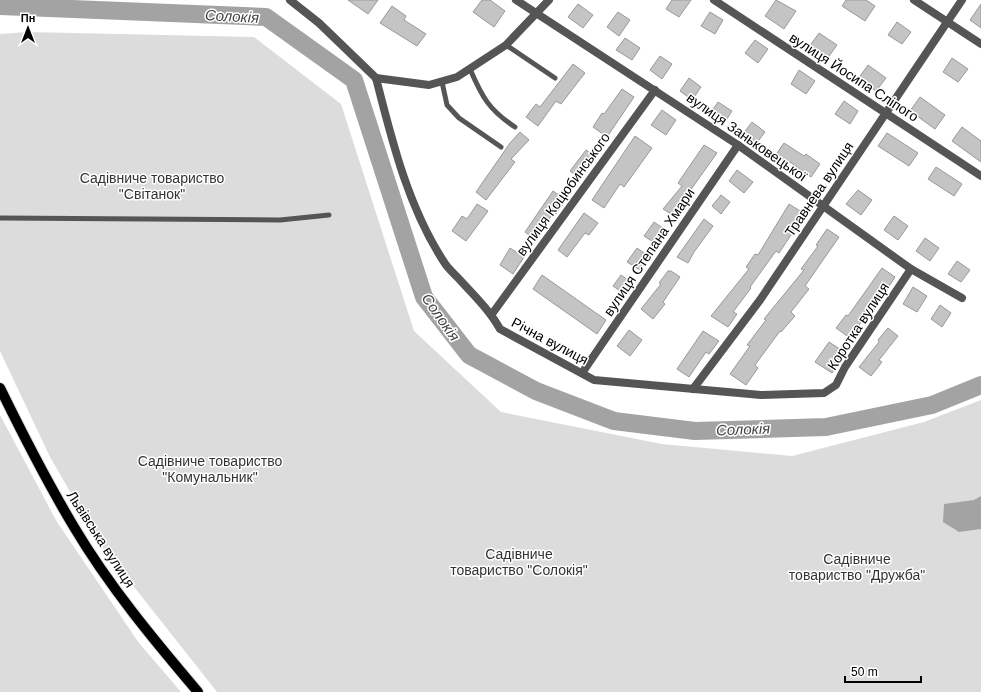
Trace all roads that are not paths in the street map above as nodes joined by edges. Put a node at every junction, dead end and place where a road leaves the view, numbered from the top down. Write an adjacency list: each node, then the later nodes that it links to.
1 (290, 0): 12 (street)
2 (516, 0): 7 (street, вулиця Заньковецької)
3 (549, 0): 7 (street)
4 (714, 0): 16 (street, вулиця Йосипа Сліпого)
5 (914, 0): 8 (street)
6 (962, 0): 8 (street, Травнева вулиця)
7 (536, 14): 9 (street); 15 (street, вулиця Заньковецької)
8 (948, 22): 10 (street); 16 (street, Травнева вулиця)
9 (506, 44): 11 (street); 13 (lane)
10 (981, 44)
11 (470, 70): 14 (street); 17 (lane)
12 (376, 78): 14 (street); 26 (street, Річна вулиця)
13 (556, 78)
14 (442, 82): 19 (lane)
15 (655, 90): 18 (street, вулиця Заньковецької); 26 (street, вулиця Коцюбинського)
16 (886, 114): 20 (street, вулиця Йосипа Сліпого); 21 (street, Травнева вулиця)
17 (515, 127)
18 (738, 145): 21 (street, вулиця Заньковецької); 27 (street, вулиця Степана Хмари)
19 (501, 147)
20 (981, 176)
21 (824, 207): 24 (street, вулиця Заньковецької); 29 (street, Травнева вулиця)
22 (329, 215): 23 (lane)
23 (0, 218)
24 (911, 269): 25 (street, вулиця Заньковецької); 30 (street, Коротка вулиця)
25 (962, 298)
26 (492, 314): 27 (street, Річна вулиця)
27 (582, 373): 29 (street, Річна вулиця)
28 (0, 388): 31 (main road, Львівська вулиця)
29 (693, 389): 30 (street, Річна вулиця)
30 (824, 393)
31 (198, 692)

